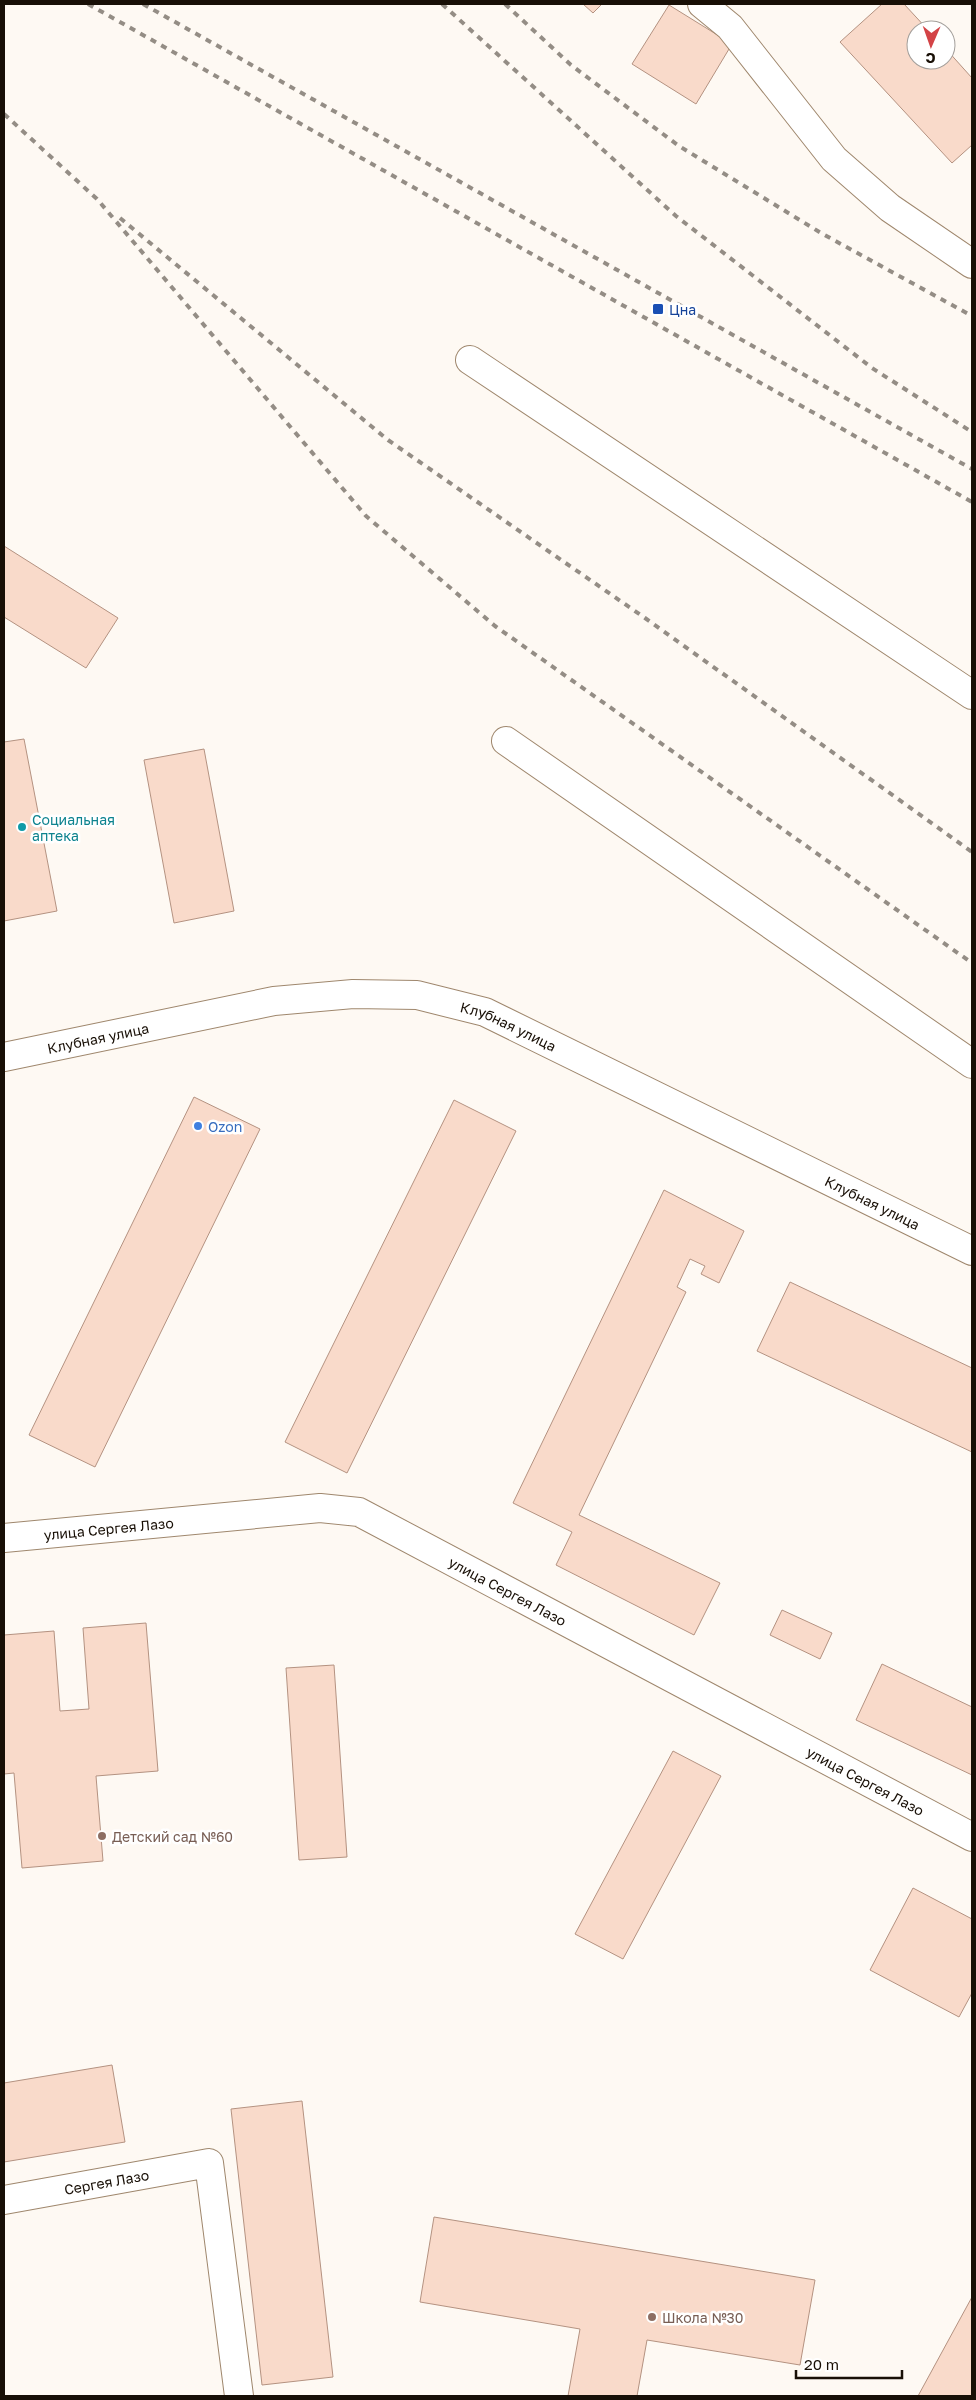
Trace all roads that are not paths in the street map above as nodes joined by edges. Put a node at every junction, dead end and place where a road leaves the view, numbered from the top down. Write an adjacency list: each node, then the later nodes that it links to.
1 (702, 4): 2 (street)
2 (972, 264)
3 (470, 360): 4 (street)
4 (972, 695)
5 (506, 741): 7 (street)
6 (4, 1057): 8 (street, Клубная улица)
7 (972, 1064)
8 (972, 1251)
9 (4, 1538): 10 (street, улица Сергея Лазо)
10 (972, 1837)
11 (4, 2200): 12 (street, Сергея Лазо)
12 (239, 2396)

